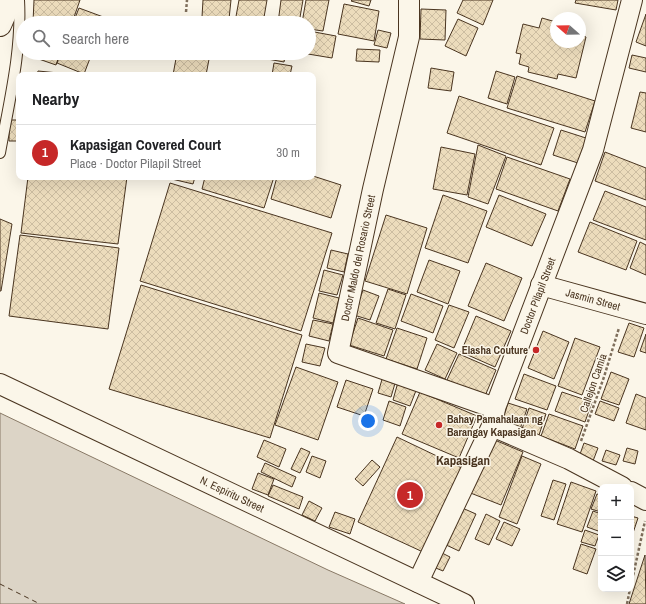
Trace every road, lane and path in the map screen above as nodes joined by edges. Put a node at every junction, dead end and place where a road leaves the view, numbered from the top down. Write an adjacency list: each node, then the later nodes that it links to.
1 (11, 0): 8 (main road)
2 (19, 0): 7 (lane)
3 (187, 0): 6 (path)
4 (409, 0): 15 (street, Doctor Maldo del Rosario Street)
5 (632, 0): 11 (street, Doctor Pilapil Street)
6 (186, 12)
7 (20, 16)
8 (0, 25)
9 (17, 60): 10 (lane)
10 (0, 153)
11 (541, 285): 12 (street, Jasmin Street); 15 (street, Doctor Pilapil Street)
12 (626, 308): 13 (street, Jasmin Street); 16 (path, Callejon Camia)
13 (646, 314)
14 (0, 384): 22 (street, N. Espiritu Street)
15 (493, 417): 16 (street); 22 (street, Doctor Pilapil Street)
16 (574, 462): 17 (street)
17 (616, 484)
18 (634, 494): 19 (street)
19 (646, 500)
20 (646, 519): 21 (path)
21 (634, 572)
22 (418, 582): 24 (street, N. Espiritu Street)
23 (629, 592): 25 (path)
24 (464, 604)
25 (627, 604)

